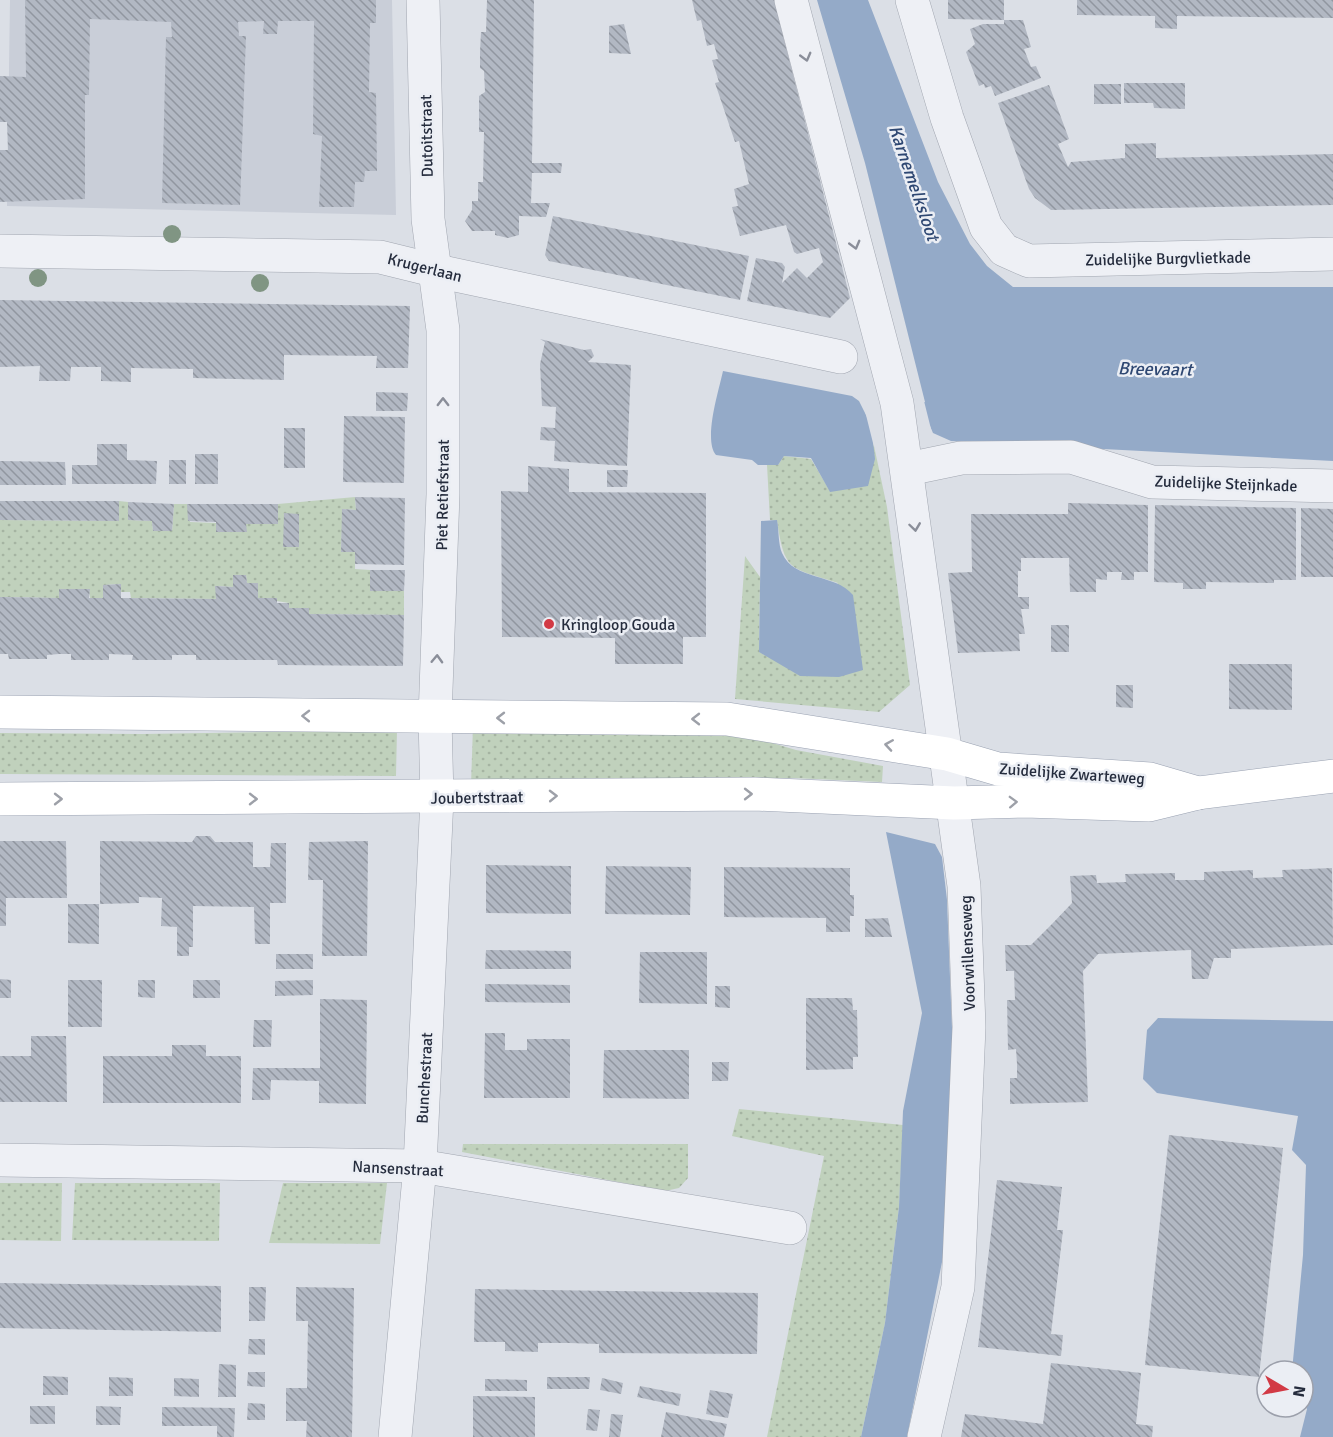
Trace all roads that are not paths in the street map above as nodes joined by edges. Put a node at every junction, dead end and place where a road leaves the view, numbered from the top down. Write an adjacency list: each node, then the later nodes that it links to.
1 (423, 0): 6 (street, Dutoitstraat)
2 (791, 0): 8 (street, Voorwillenseweg, one-way to 8)
3 (912, 0): 5 (street, Zuidelijke Burgvlietkade)
4 (0, 251): 6 (street, Krugerlaan)
5 (1333, 254)
6 (437, 271): 7 (street, Krugerlaan); 11 (street, Piet Retiefstraat, one-way to 6)
7 (841, 357)
8 (906, 454): 9 (street, Zuidelijke Steijnkade); 12 (street, Voorwillenseweg, one-way to 12)
9 (1333, 486)
10 (0, 712): 11 (main road, one-way to 10)
11 (435, 718): 12 (main road, one-way to 11); 15 (street, Bunchestraat)
12 (947, 754): 14 (main road, Zuidelijke Zwarteweg); 17 (street, Voorwillenseweg)
13 (1333, 776): 14 (main road, Zuidelijke Zwarteweg)
14 (1198, 793): 17 (main road, Zuidelijke Zwarteweg, one-way to 14)
15 (436, 798): 16 (main road, Joubertstraat, one-way to 15); 17 (main road, Joubertstraat, one-way to 17); 19 (street, Bunchestraat)
16 (0, 799)
17 (954, 804): 22 (street, Voorwillenseweg)
18 (0, 1160): 19 (street, Nansenstraat)
19 (420, 1166): 20 (street, Nansenstraat); 21 (street, Bunchestraat)
20 (790, 1228)
21 (395, 1437)
22 (924, 1437)

